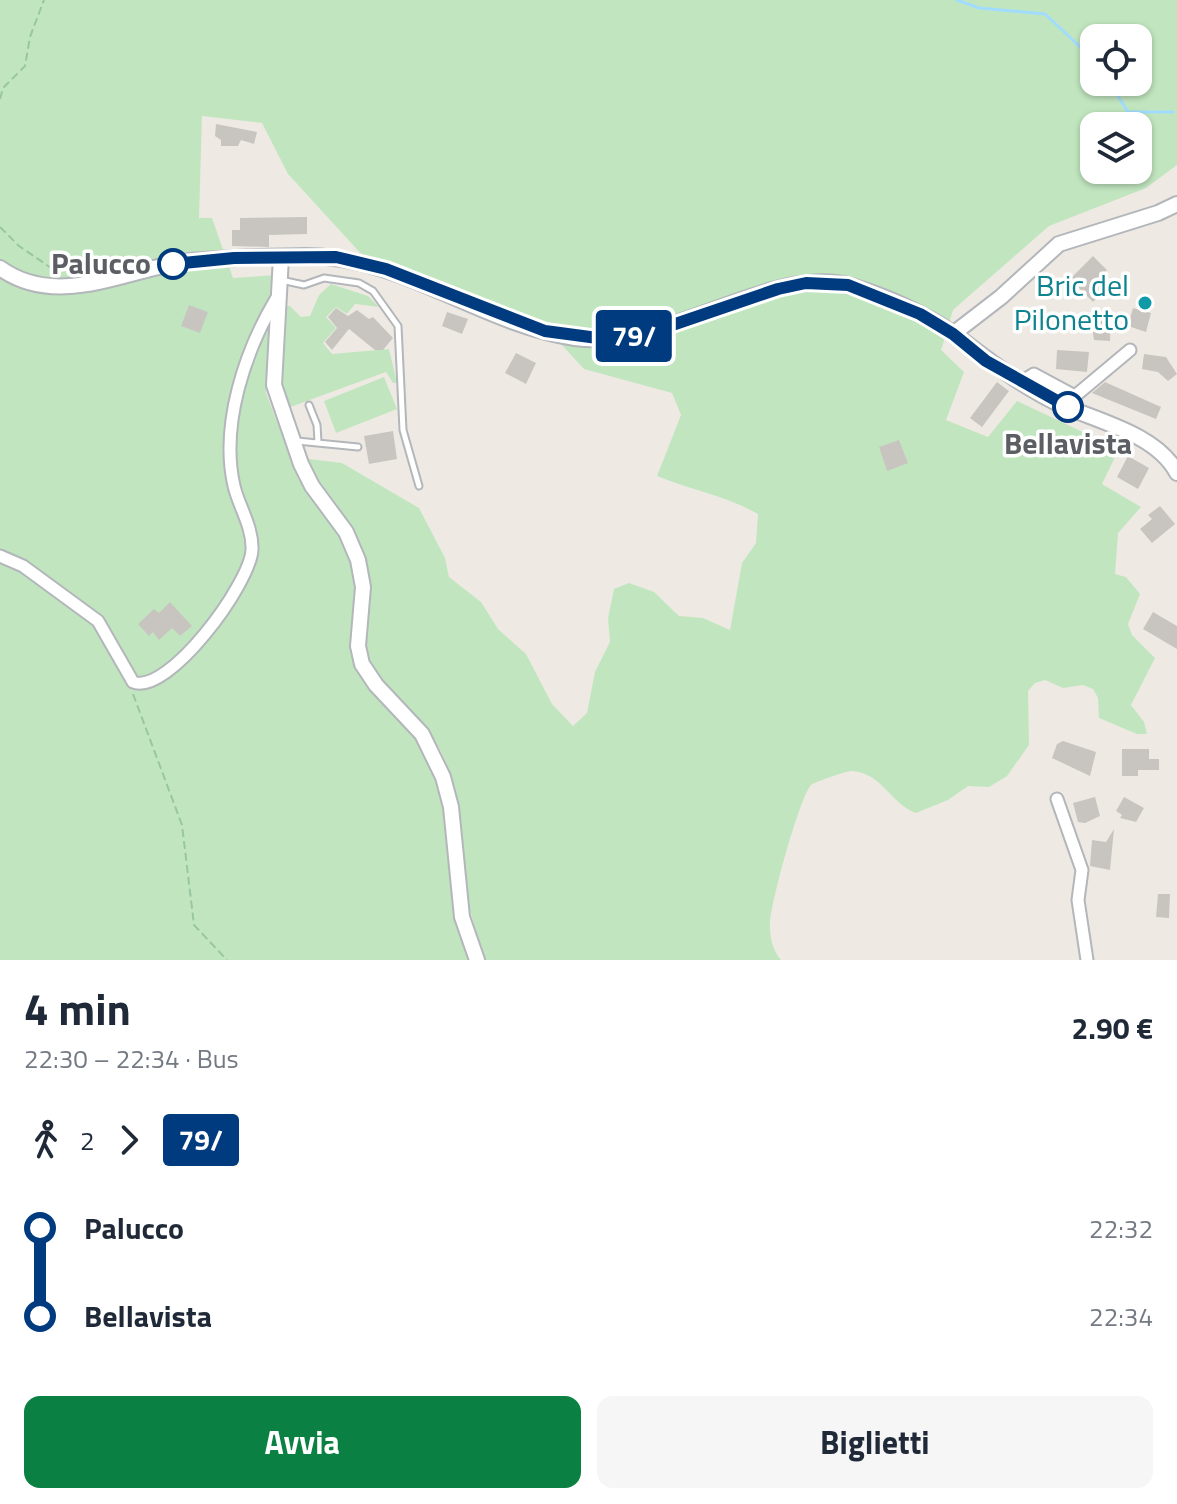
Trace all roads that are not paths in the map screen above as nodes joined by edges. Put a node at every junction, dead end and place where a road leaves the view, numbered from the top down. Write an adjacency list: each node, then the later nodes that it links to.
1 (1177, 204): 6 (street)
2 (281, 257): 3 (street); 4 (street); 6 (street)
3 (0, 268)
4 (279, 279): 5 (street); 14 (lane)
5 (276, 299): 10 (street); 15 (street)
6 (953, 334): 8 (street)
7 (1130, 350): 8 (street)
8 (1021, 382): 13 (street)
9 (309, 405): 11 (lane)
10 (292, 441): 11 (lane); 17 (street)
11 (318, 443): 12 (lane)
12 (358, 447)
13 (1177, 473)
14 (419, 486)
15 (0, 556)
16 (1057, 799): 18 (street)
17 (477, 960)
18 (1087, 960)

